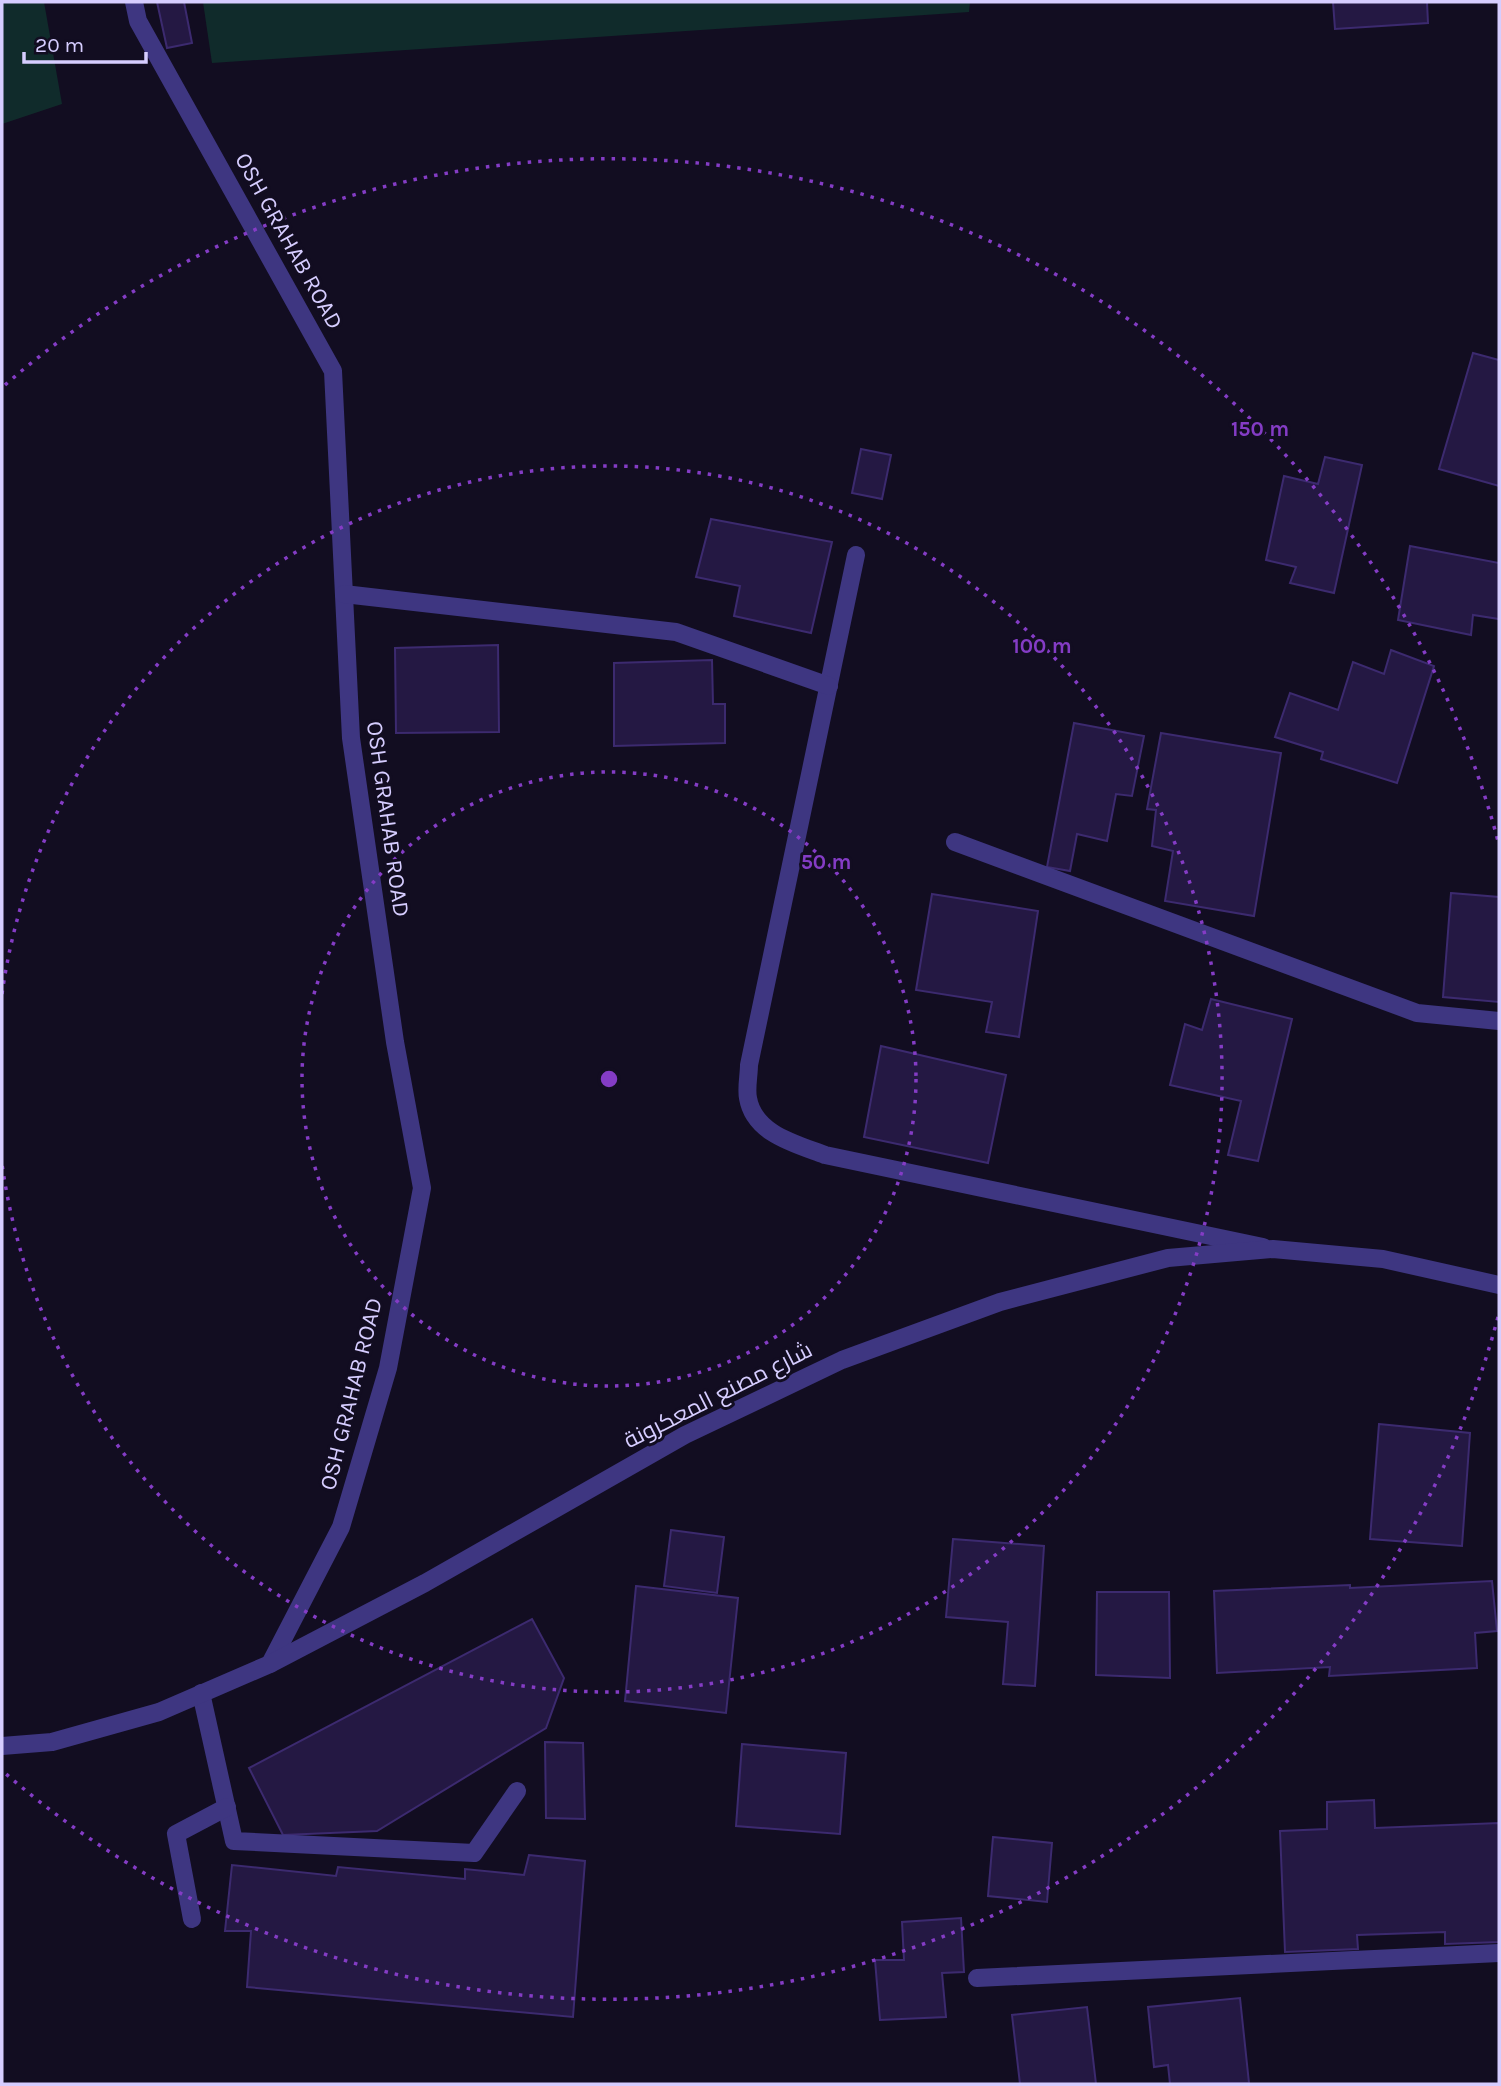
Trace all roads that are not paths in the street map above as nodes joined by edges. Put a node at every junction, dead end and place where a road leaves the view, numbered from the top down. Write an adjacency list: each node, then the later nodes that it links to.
1 (134, 2): 3 (street, OSH GRAHAB ROAD)
2 (856, 555): 4 (street)
3 (344, 594): 4 (street); 9 (street, OSH GRAHAB ROAD)
4 (829, 687): 7 (street)
5 (955, 842): 6 (street)
6 (1499, 1021)
7 (1273, 1250): 8 (street, شارع مصنع المعكرونة); 9 (street, شارع مصنع المعكرونة)
8 (1499, 1285)
9 (270, 1664): 10 (street, شارع مصنع المعكرونة)
10 (201, 1693): 11 (street, شارع مصنع المعكرونة); 13 (street)
11 (2, 1746)
12 (517, 1791): 13 (street)
13 (227, 1807): 14 (street)
14 (192, 1919)
15 (1499, 1952): 16 (street)
16 (977, 1978)

